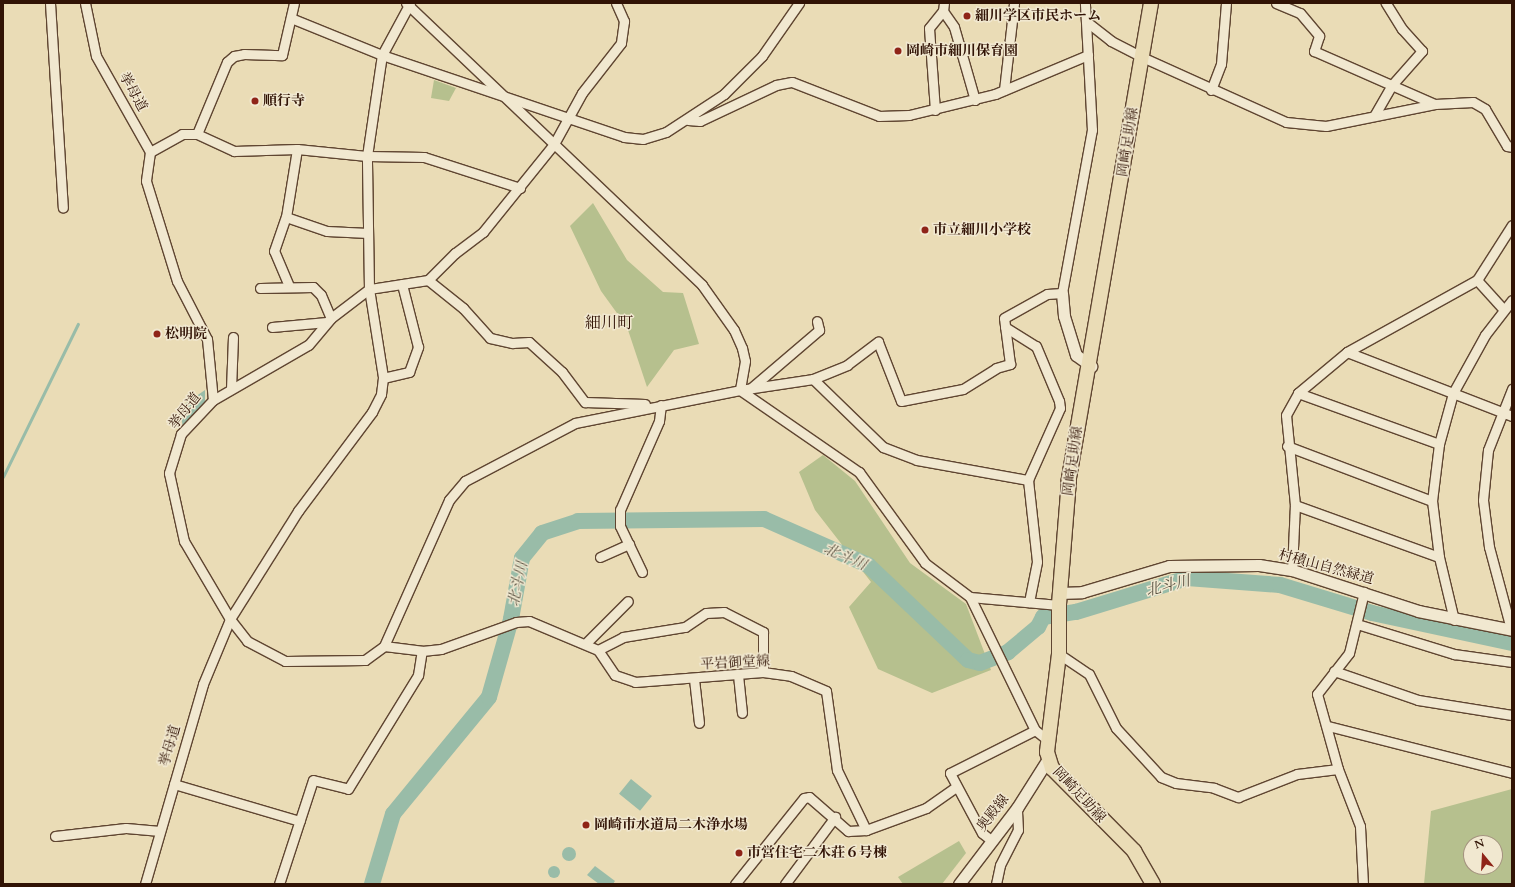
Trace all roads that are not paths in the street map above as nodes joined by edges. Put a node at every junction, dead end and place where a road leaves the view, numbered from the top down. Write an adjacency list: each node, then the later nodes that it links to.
1 (50, 3): 36 (street)
2 (85, 3): 33 (street, 挙母道)
3 (294, 3): 14 (street)
4 (408, 3): 16 (street); 22 (street)
5 (616, 3): 27 (street)
6 (799, 3): 28 (street)
7 (1014, 3): 20 (street)
8 (1151, 3): 18 (main road, 岡崎足助線)
9 (1226, 3): 21 (street)
10 (1276, 3): 19 (street)
11 (1386, 3): 19 (street)
12 (1083, 4): 15 (street)
13 (944, 7): 23 (street); 25 (street)
14 (291, 18): 16 (street); 29 (street)
15 (1087, 22): 17 (street); 18 (street)
16 (382, 55): 22 (street); 34 (street)
17 (1088, 55): 20 (street); 46 (street)
18 (1142, 58): 21 (street); 55 (main road, 岡崎足助線)
19 (1391, 86): 24 (street); 26 (street)
20 (1004, 90): 23 (street)
21 (1211, 90): 26 (street)
22 (500, 95): 27 (street); 30 (street)
23 (975, 100): 25 (street)
24 (1435, 104): 26 (street); 31 (street)
25 (935, 110): 28 (street)
26 (1374, 116)
27 (567, 118): 28 (street); 30 (street)
28 (688, 120)
29 (197, 134): 32 (street); 33 (street)
30 (554, 144): 35 (street); 61 (street)
31 (1512, 147)
32 (297, 149): 34 (street); 37 (street)
33 (150, 152): 64 (street, 挙母道)
34 (367, 156): 35 (street); 39 (street)
35 (520, 188): 40 (street)
36 (63, 208)
37 (286, 217): 39 (street); 43 (street)
38 (1512, 225): 41 (street)
39 (368, 233): 45 (street)
40 (428, 280): 42 (street); 65 (street)
41 (1477, 280): 48 (street); 54 (street)
42 (402, 284): 45 (street); 56 (street)
43 (289, 286): 44 (street); 49 (street)
44 (260, 288)
45 (369, 289): 49 (street); 56 (street)
46 (1062, 293): 52 (street); 55 (street)
47 (1512, 300): 48 (street)
48 (1503, 309): 63 (street)
49 (329, 320): 51 (street); 58 (street)
50 (817, 321): 59 (street)
51 (272, 327)
52 (1005, 327): 57 (street); 70 (street)
53 (233, 337): 58 (street)
54 (1347, 352): 62 (street); 63 (street)
55 (1091, 366): 82 (main road, 岡崎足助線)
56 (383, 378): 83 (street)
57 (813, 380): 59 (street); 70 (street)
58 (231, 389): 64 (street)
59 (750, 389): 61 (street)
60 (1512, 389): 66 (street)
61 (740, 390): 65 (street); 79 (street)
62 (1298, 393): 68 (street); 69 (street)
63 (1453, 393): 66 (street); 68 (street)
64 (213, 400): 83 (street, 挙母道)
65 (662, 405): 73 (street); 88 (street)
66 (1501, 412): 67 (street); 86 (street)
67 (1512, 416)
68 (1439, 444): 71 (street)
69 (1287, 446): 71 (street); 72 (street)
70 (1028, 480): 81 (street)
71 (1432, 501): 75 (street)
72 (1295, 505): 75 (street); 76 (street)
73 (629, 544): 74 (street); 77 (street)
74 (600, 557)
75 (1439, 557): 85 (street)
76 (1292, 570): 78 (street, 村積山自然緑道); 82 (street, 村積山自然緑道)
77 (642, 572)
78 (1364, 595): 84 (street); 85 (street, 村積山自然緑道)
79 (970, 597): 81 (street); 101 (street)
80 (628, 601): 87 (street)
81 (1029, 602): 82 (street)
82 (1059, 607): 91 (main road, 岡崎足助線)
83 (230, 619): 88 (street); 106 (street, 挙母道)
84 (1358, 620): 92 (street); 93 (street)
85 (1454, 620): 86 (street, 村積山自然緑道)
86 (1511, 630)
87 (586, 643): 89 (street, 平岩御堂線); 90 (street, 平岩御堂線)
88 (384, 646): 90 (street)
89 (598, 650): 94 (street); 96 (street, 平岩御堂線)
90 (422, 651): 110 (street)
91 (1059, 654): 102 (main road, 岡崎足助線); 104 (street)
92 (1512, 662)
93 (1334, 671): 98 (street); 100 (street)
94 (763, 672): 95 (street, 平岩御堂線); 111 (street, 平岩御堂線)
95 (738, 675): 96 (street, 平岩御堂線); 97 (street)
96 (694, 679): 99 (street)
97 (742, 713)
98 (1512, 715)
99 (699, 723)
100 (1328, 726): 104 (street); 105 (street)
101 (1035, 730): 102 (street); 107 (street)
102 (1049, 741): 103 (main road, 岡崎足助線)
103 (1048, 759): 108 (street, 奥殿線); 121 (main road, 岡崎足助線)
104 (1338, 769): 122 (street)
105 (1512, 772)
106 (174, 784): 110 (street); 112 (street, 挙母道)
107 (956, 787): 111 (street); 114 (street)
108 (1017, 808): 114 (street, 奥殿線); 120 (street)
109 (836, 817): 111 (street); 117 (street); 118 (street)
110 (300, 821): 116 (street)
111 (866, 830)
112 (160, 831): 113 (street); 115 (street, 挙母道)
113 (55, 836)
114 (991, 840): 119 (street, 奥殿線)
115 (145, 884)
116 (279, 884)
117 (735, 884)
118 (785, 884)
119 (959, 884)
120 (996, 884)
121 (1153, 884)
122 (1363, 884)

